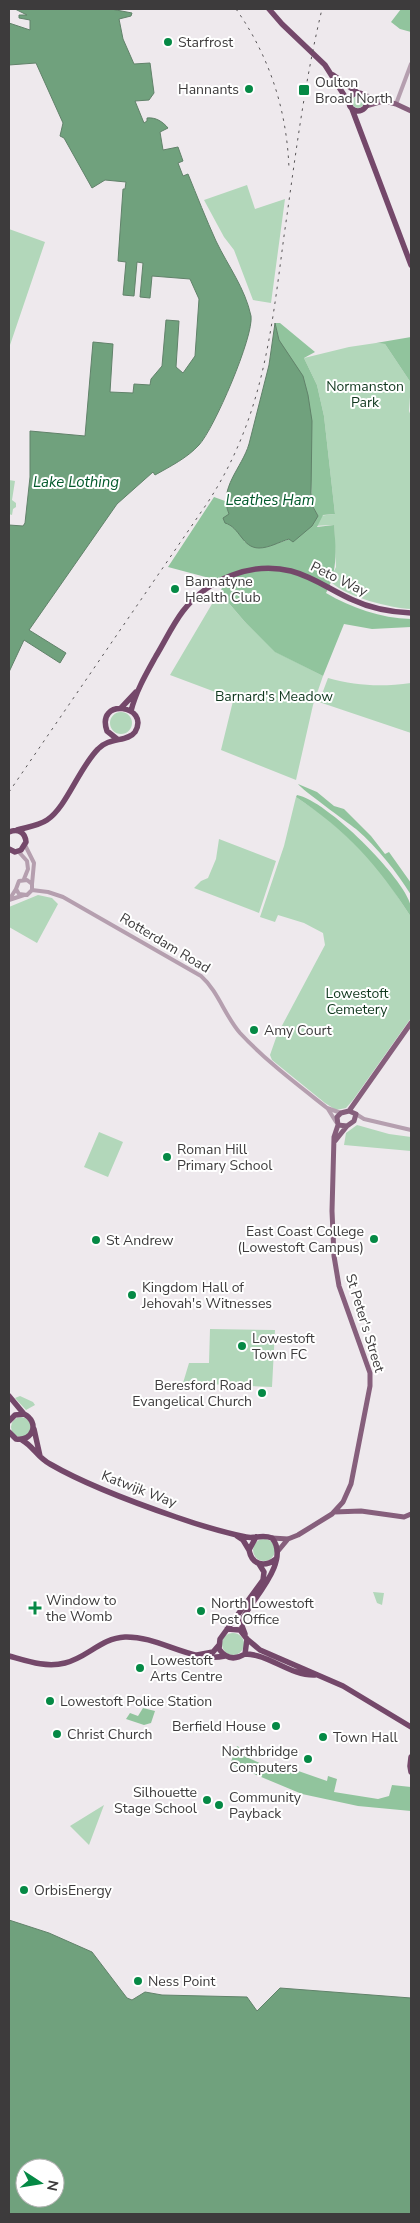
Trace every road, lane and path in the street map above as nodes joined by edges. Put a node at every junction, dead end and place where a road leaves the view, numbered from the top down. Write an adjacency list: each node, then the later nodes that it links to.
1 (270, 9): 3 (highway)
2 (411, 64): 6 (street)
3 (332, 74): 4 (highway); 7 (highway)
4 (361, 94): 5 (main road); 7 (highway); 8 (highway)
5 (383, 101): 6 (main road); 8 (main road)
6 (396, 104): 9 (main road)
7 (351, 106): 8 (highway); 10 (highway)
8 (365, 108): 10 (highway)
9 (411, 111)
10 (360, 129): 11 (highway)
11 (411, 264)
12 (411, 614): 13 (highway, Peto Way)
13 (136, 692): 14 (highway, Peto Way); 15 (highway, Peto Way)
14 (121, 708): 15 (highway); 16 (highway)
15 (131, 711): 17 (highway)
16 (107, 730): 17 (highway); 18 (highway)
17 (117, 738): 18 (highway)
18 (100, 746): 19 (highway)
19 (37, 825): 20 (highway); 22 (highway)
20 (17, 830): 21 (highway); 22 (highway)
21 (9, 832)
22 (26, 842): 23 (highway); 25 (street)
23 (12, 852): 24 (street)
24 (24, 879): 25 (street); 26 (street)
25 (32, 884): 27 (street)
26 (16, 889): 28 (street); 29 (street)
27 (32, 890): 28 (street); 32 (street, Rotterdam Road)
28 (24, 895): 29 (street)
29 (9, 900)
30 (411, 1023): 31 (main road)
31 (358, 1099): 33 (main road); 35 (main road)
32 (327, 1108): 34 (street, Rotterdam Road); 38 (street, Rotterdam Road)
33 (349, 1111): 34 (main road); 35 (main road)
34 (340, 1113): 38 (main road)
35 (356, 1113): 36 (street); 37 (main road)
36 (364, 1119): 37 (street); 40 (street)
37 (354, 1121): 39 (main road)
38 (337, 1123): 39 (main road); 41 (main road, St Peter's Street)
39 (347, 1126): 41 (main road)
40 (411, 1130)
41 (334, 1141): 49 (main road, St Peter's Street)
42 (10, 1397): 43 (highway); 44 (highway)
43 (24, 1414): 44 (highway); 45 (highway)
44 (10, 1420)
45 (34, 1424): 47 (highway); 48 (highway)
46 (9, 1432): 47 (highway, Katwijk Way)
47 (22, 1440): 48 (highway, Katwijk Way)
48 (41, 1458): 53 (highway, Katwijk Way)
49 (346, 1498): 50 (main road); 51 (main road, St Peter's Street)
50 (353, 1511): 51 (main road); 52 (main road)
51 (334, 1512): 56 (main road, St Peter's Street)
52 (411, 1514)
53 (233, 1534): 54 (highway, Katwijk Way); 57 (highway, Katwijk Way)
54 (256, 1537): 55 (highway); 57 (highway)
55 (272, 1538): 56 (main road); 58 (highway)
56 (288, 1539): 58 (main road, St Peter's Street)
57 (249, 1550): 60 (highway)
58 (278, 1551): 59 (highway)
59 (276, 1559): 60 (highway); 62 (highway)
60 (259, 1564): 61 (highway)
61 (227, 1630): 62 (highway); 63 (highway)
62 (246, 1636): 64 (highway); 68 (highway)
63 (219, 1645): 65 (highway); 67 (highway)
64 (245, 1654): 67 (highway); 68 (highway)
65 (197, 1655): 66 (highway); 67 (highway)
66 (9, 1656)
67 (226, 1656)
68 (314, 1675): 69 (highway)
69 (410, 1728)
70 (411, 1757): 71 (highway)
71 (410, 1771)

